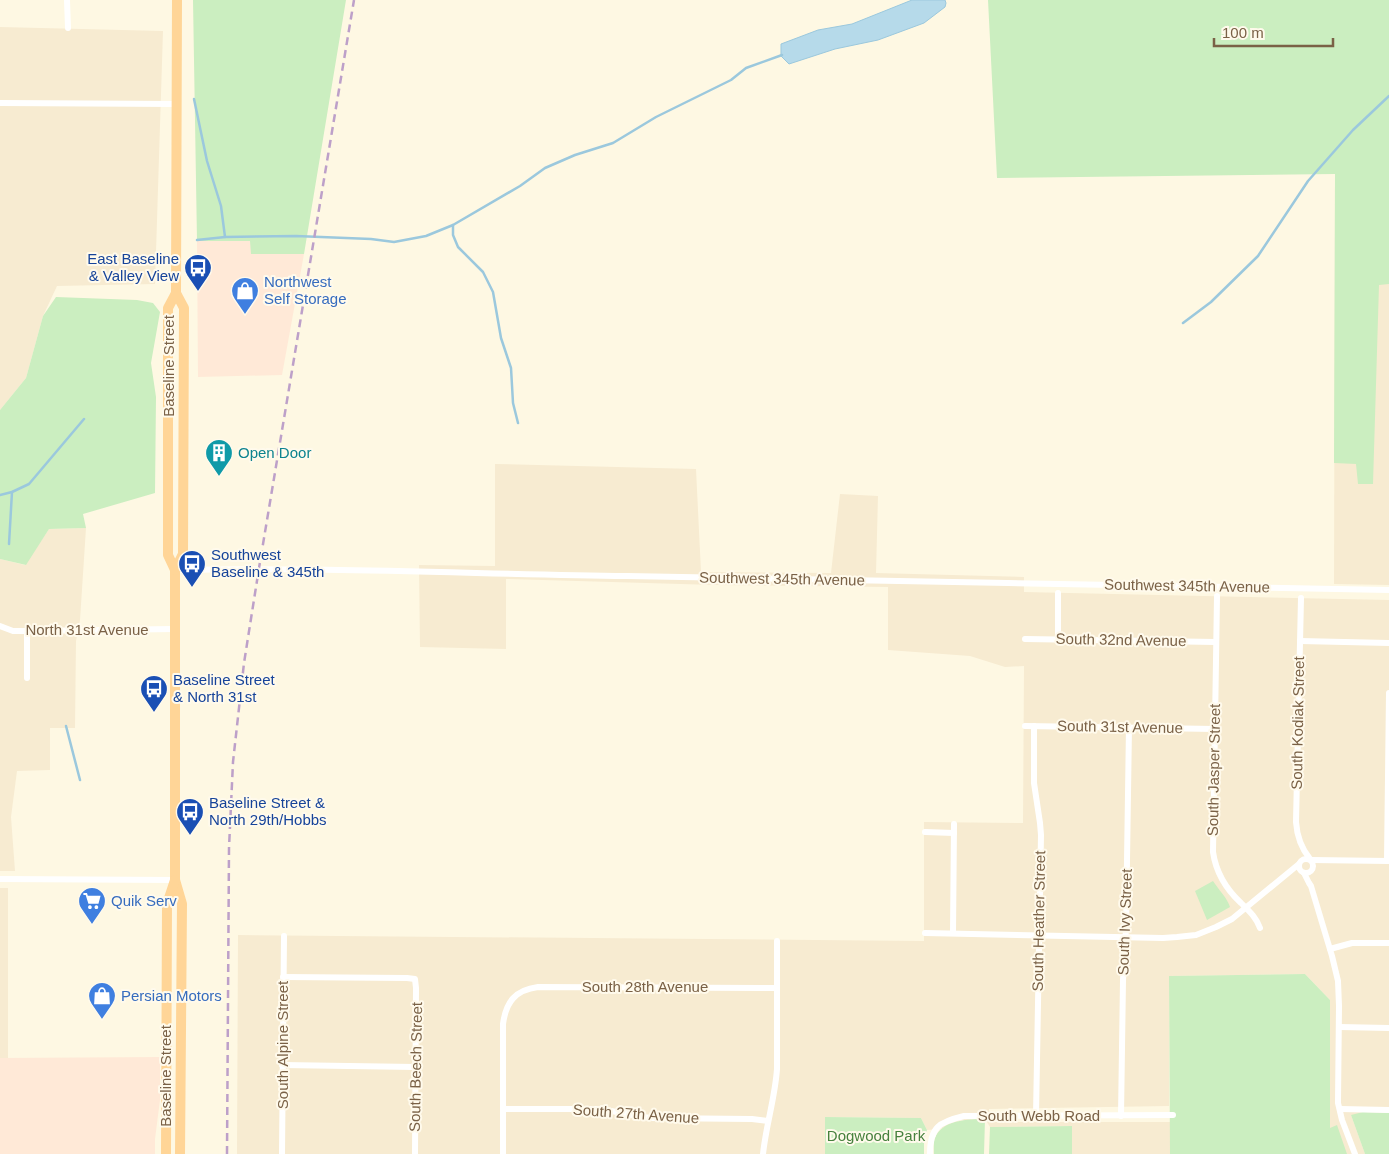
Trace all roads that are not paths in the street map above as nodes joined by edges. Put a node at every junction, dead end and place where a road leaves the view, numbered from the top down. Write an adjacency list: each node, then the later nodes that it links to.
1 (68, 0): 3 (street)
2 (178, 0): 5 (highway)
3 (68, 28)
4 (0, 103): 5 (street)
5 (177, 104): 6 (highway)
6 (176, 293): 7 (highway, Baseline Street); 7 (highway, Baseline Street)
7 (175, 570): 8 (street, Southwest 345th Avenue); 13 (highway, Baseline Street)
8 (1389, 590)
9 (1058, 593): 16 (street)
10 (1217, 596): 18 (street, South Jasper Street)
11 (1301, 598): 17 (street, South Kodiak Street)
12 (0, 626): 14 (street, North 31st Avenue)
13 (176, 629): 14 (street, North 31st Avenue); 37 (highway, Baseline Street)
14 (27, 631): 20 (street)
15 (1025, 639): 16 (street, South 32nd Avenue)
16 (1058, 639): 18 (street, South 32nd Avenue)
17 (1300, 641): 19 (street); 29 (street, South Kodiak Street)
18 (1216, 642): 25 (street, South Jasper Street)
19 (1389, 643)
20 (27, 678)
21 (1389, 693): 31 (street)
22 (1025, 726): 23 (street, South 31st Avenue)
23 (1034, 726): 24 (street, South 31st Avenue); 43 (street, South Heather Street)
24 (1130, 727): 25 (street, South 31st Avenue); 44 (street, South Ivy Street)
25 (1215, 728): 38 (street, South Jasper Street)
26 (954, 824): 28 (street)
27 (925, 832): 28 (street)
28 (954, 833): 40 (street)
29 (1301, 847): 30 (street, South Kodiak Street); 33 (street, South Kodiak Street)
30 (1311, 860): 32 (street); 33 (street); 34 (street)
31 (1388, 860): 32 (street)
32 (1326, 861): 34 (street)
33 (1300, 862): 34 (street); 35 (street)
34 (1308, 871): 35 (street); 47 (street)
35 (1288, 873): 38 (street)
36 (0, 879): 37 (street)
37 (175, 880): 61 (highway, Baseline Street); 62 (highway, Baseline Street)
38 (1246, 908): 39 (street, South Jasper Street); 44 (street)
39 (1260, 928)
40 (953, 933): 41 (street); 43 (street)
41 (925, 934)
42 (284, 936): 48 (street, South Alpine Street)
43 (1039, 936): 44 (street); 58 (street, South Heather Street)
44 (1126, 937): 59 (street, South Ivy Street)
45 (777, 941): 49 (street)
46 (1389, 944): 47 (street)
47 (1330, 949): 50 (street)
48 (283, 977): 52 (street, South Alpine Street); 53 (street, South Beech Street)
49 (777, 988): 54 (street, South 28th Avenue); 60 (street)
50 (1339, 1027): 51 (street); 55 (street)
51 (1389, 1028)
52 (282, 1065): 53 (street); 63 (street, South Alpine Street)
53 (416, 1067): 64 (street, South Beech Street)
54 (503, 1109): 60 (street, South 27th Avenue); 65 (street)
55 (1340, 1109): 56 (street); 68 (street)
56 (1389, 1110)
57 (1173, 1115): 59 (street, South Webb Road)
58 (1036, 1116): 59 (street, South Webb Road); 67 (street, South Webb Road)
59 (1121, 1116)
60 (768, 1121): 66 (street)
61 (166, 1154)
62 (180, 1154)
63 (282, 1154)
64 (415, 1154)
65 (503, 1154)
66 (762, 1154)
67 (930, 1154)
68 (1355, 1154)

